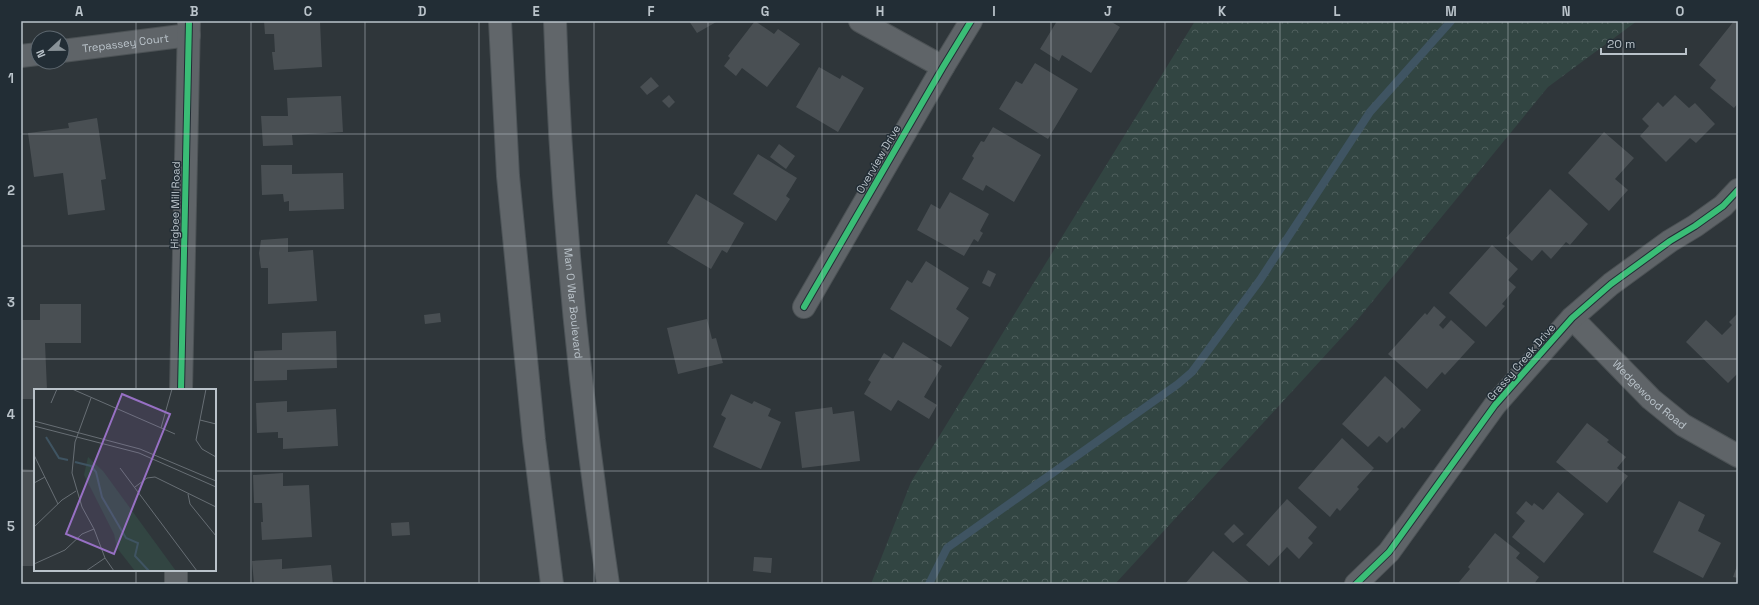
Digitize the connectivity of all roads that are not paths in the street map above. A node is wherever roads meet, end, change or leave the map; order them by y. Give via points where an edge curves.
1 (500, 21) edge
2 (555, 21) edge
3 (860, 21) edge
4 (971, 21) edge
5 (189, 28) edge
6 (70, 50) edge
7 (943, 67) junction
8 (1738, 190) edge
9 (804, 307) dead end
10 (1572, 318) junction
11 (181, 389) edge
12 (1738, 456) edge
13 (176, 571) edge
14 (176, 584) edge
15 (552, 584) edge
16 (608, 584) edge
17 (1356, 584) edge

1 - 15 main road via 508,176 534,440
2 - 16 main road, Man O War Boulevard via 562,165 577,342 594,491
3 - 7 street
4 - 7 street, Overview Drive
5 - 6 street, Trepassey Court
5 - 11 street, Higbee Mill Road
7 - 9 street, Overview Drive
8 - 10 street, Grassy Creek Drive via 1723,206 1612,284
10 - 12 street, Wedgewood Road via 1651,399 1683,426
10 - 17 street, Grassy Creek Drive via 1495,405 1389,552
13 - 14 street

